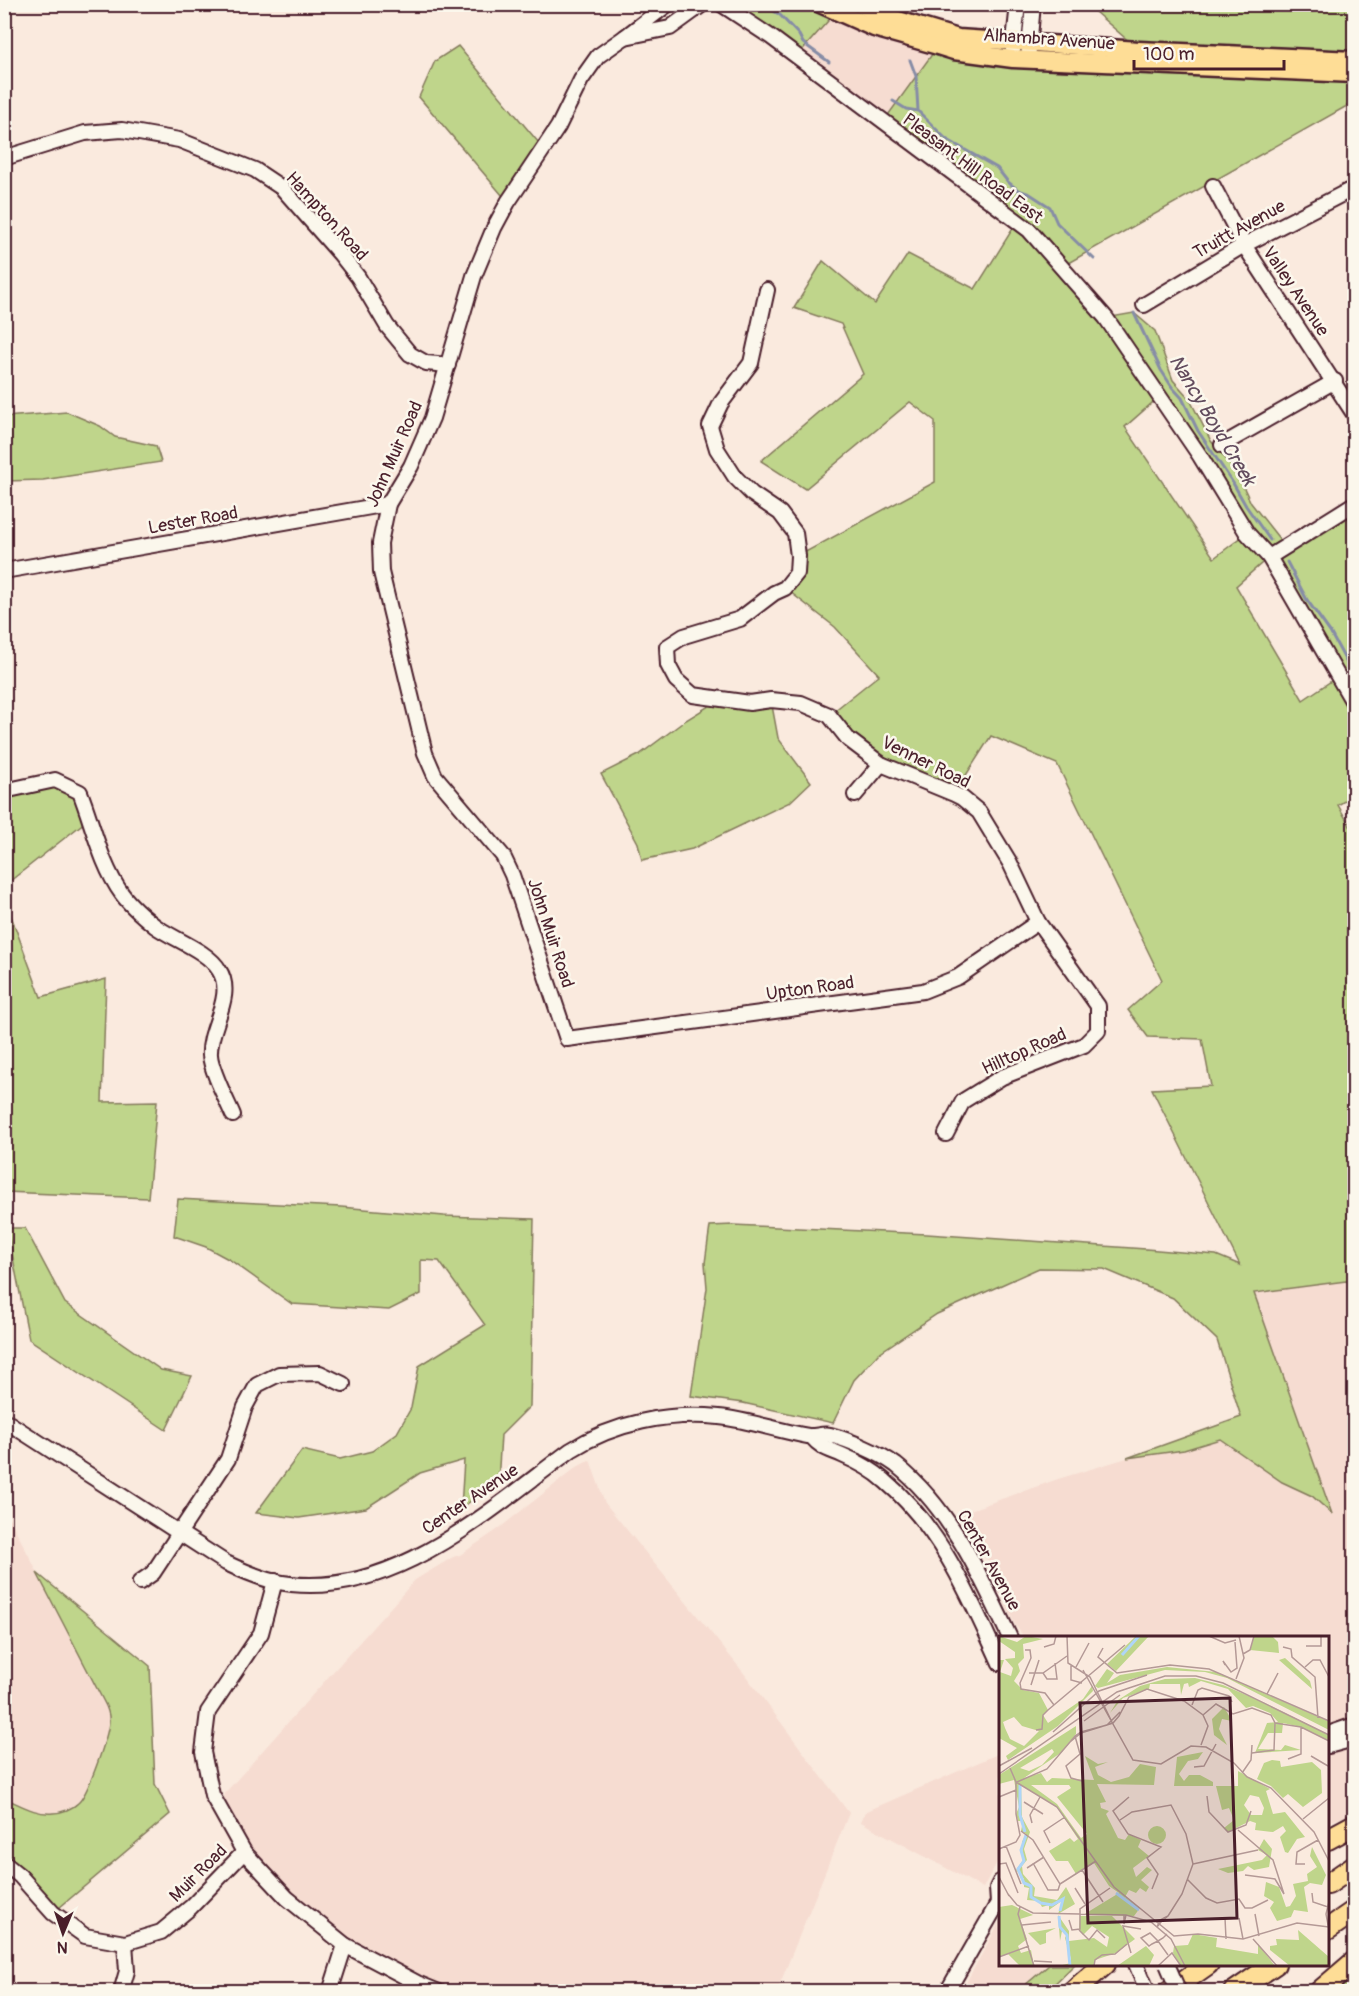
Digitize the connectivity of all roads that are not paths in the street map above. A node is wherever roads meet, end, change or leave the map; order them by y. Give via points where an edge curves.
1 (668, 4) edge
2 (703, 4) edge
3 (721, 4) edge
4 (820, 4) edge
5 (859, 4) edge
6 (1018, 4) edge
7 (1033, 4) edge
8 (626, 37) junction
9 (1021, 51) junction
10 (1354, 60) edge
11 (1354, 74) edge
12 (4, 158) edge
13 (1213, 186) dead end
14 (1354, 188) edge
15 (1244, 245) junction
16 (767, 290) dead end
17 (1144, 305) dead end
18 (448, 365) junction
19 (1335, 381) junction
20 (1354, 414) edge
21 (1222, 445) dead end
22 (388, 504) junction
23 (1354, 504) edge
24 (1269, 557) junction
25 (4, 571) edge
26 (1354, 704) edge
27 (881, 764) junction
28 (4, 791) edge
29 (855, 795) dead end
30 (1038, 922) junction
31 (1098, 1030) joint
32 (567, 1039) joint
33 (233, 1115) dead end
34 (946, 1134) dead end
35 (343, 1384) dead end
36 (4, 1420) edge
37 (811, 1436) junction
38 (180, 1534) junction
39 (275, 1581) junction
40 (140, 1582) dead end
41 (1009, 1636) edge
42 (999, 1661) edge
43 (1354, 1725) edge
44 (1329, 1734) edge
45 (1354, 1739) edge
46 (1329, 1746) edge
47 (1354, 1825) edge
48 (1329, 1838) edge
49 (244, 1852) junction
50 (4, 1863) edge
51 (1354, 1866) edge
52 (1329, 1883) edge
53 (999, 1884) edge
54 (999, 1902) edge
55 (1354, 1911) edge
56 (1329, 1928) edge
57 (124, 1943) junction
58 (345, 1945) junction
59 (1354, 1962) edge
60 (1087, 1966) edge
61 (1104, 1966) edge
62 (1136, 1966) edge
63 (1167, 1966) edge
64 (1207, 1966) edge
65 (1273, 1966) edge
66 (1073, 1990) edge
67 (122, 1992) edge
68 (330, 1992) edge
69 (440, 1992) edge
70 (947, 1992) edge
71 (1148, 1992) edge
72 (1168, 1992) edge
73 (1179, 1992) edge
74 (1234, 1992) edge
75 (1319, 1992) edge

1 - 8 street, John Muir Road
2 - 8 street, John Muir Road via 670,28
3 - 24 street, Pleasant Hill Road East via 1029,230 1106,318 1247,533
4 - 9 main road, Alhambra Avenue via 874,28 954,51
5 - 9 main road, Alhambra Avenue via 878,14 958,38
6 - 9 street
7 - 9 street
8 - 18 street, John Muir Road via 598,56 586,72 558,127 508,202 474,276
9 - 10 main road, Alhambra Avenue
9 - 11 main road, Alhambra Avenue
12 - 18 street, Hampton Road via 85,133 122,130 179,140 255,170 282,188 340,254 410,354 426,363
13 - 15 street, Valley Avenue
14 - 15 street, Truitt Avenue
15 - 17 street, Truitt Avenue
15 - 19 street, Valley Avenue
16 - 27 street, Venner Road via 751,363 721,403 710,426 717,449 735,477 780,513 795,533 796,573 785,588 740,619 684,636 667,648 668,665 676,680 693,695 801,703 829,715 848,739
18 - 22 street, John Muir Road via 432,418 411,466
19 - 20 street, Valley Avenue
19 - 21 street
22 - 25 street, Lester Road
22 - 32 street, John Muir Road via 380,543 381,572 425,753 435,776 503,856
23 - 24 street
24 - 26 street, Pleasant Hill Road East
27 - 29 street
27 - 30 street, Venner Road via 954,794 979,812 1010,863
28 - 33 street via 55,780 80,792 103,857 122,894 155,926 208,958 219,970 223,1006 210,1038 210,1056
30 - 31 street, Venner Road via 1098,1006
30 - 32 street, Upton Road via 958,977 922,991
31 - 34 street, Hilltop Road via 1084,1045 1002,1077 963,1101
35 - 38 street via 320,1373 279,1374 257,1385 245,1407 228,1459
36 - 38 street, Center Avenue
37 - 39 street, Center Avenue via 720,1417 647,1420 585,1441 464,1530 403,1563 345,1582 322,1585
37 - 41 street, Center Avenue via 828,1434 867,1449 895,1464 925,1493 947,1518
37 - 42 street, Center Avenue via 819,1446 883,1479 910,1504 938,1539
38 - 39 street, Center Avenue via 226,1563
38 - 40 street via 153,1573
39 - 49 street via 261,1633 208,1713 203,1752 212,1795
43 - 44 street
45 - 46 street
47 - 48 highway
49 - 57 street, Muir Road via 161,1932
49 - 58 street, Muir Road via 287,1898
50 - 57 street, Muir Road via 53,1913 85,1936
51 - 52 highway
53 - 54 street
54 - 70 street
55 - 56 highway
57 - 67 street via 127,1971
58 - 68 street
58 - 69 street, Muir Road
59 - 75 highway
60 - 66 highway
61 - 66 highway
62 - 71 street
63 - 73 street, bridge
64 - 72 highway
65 - 74 highway

